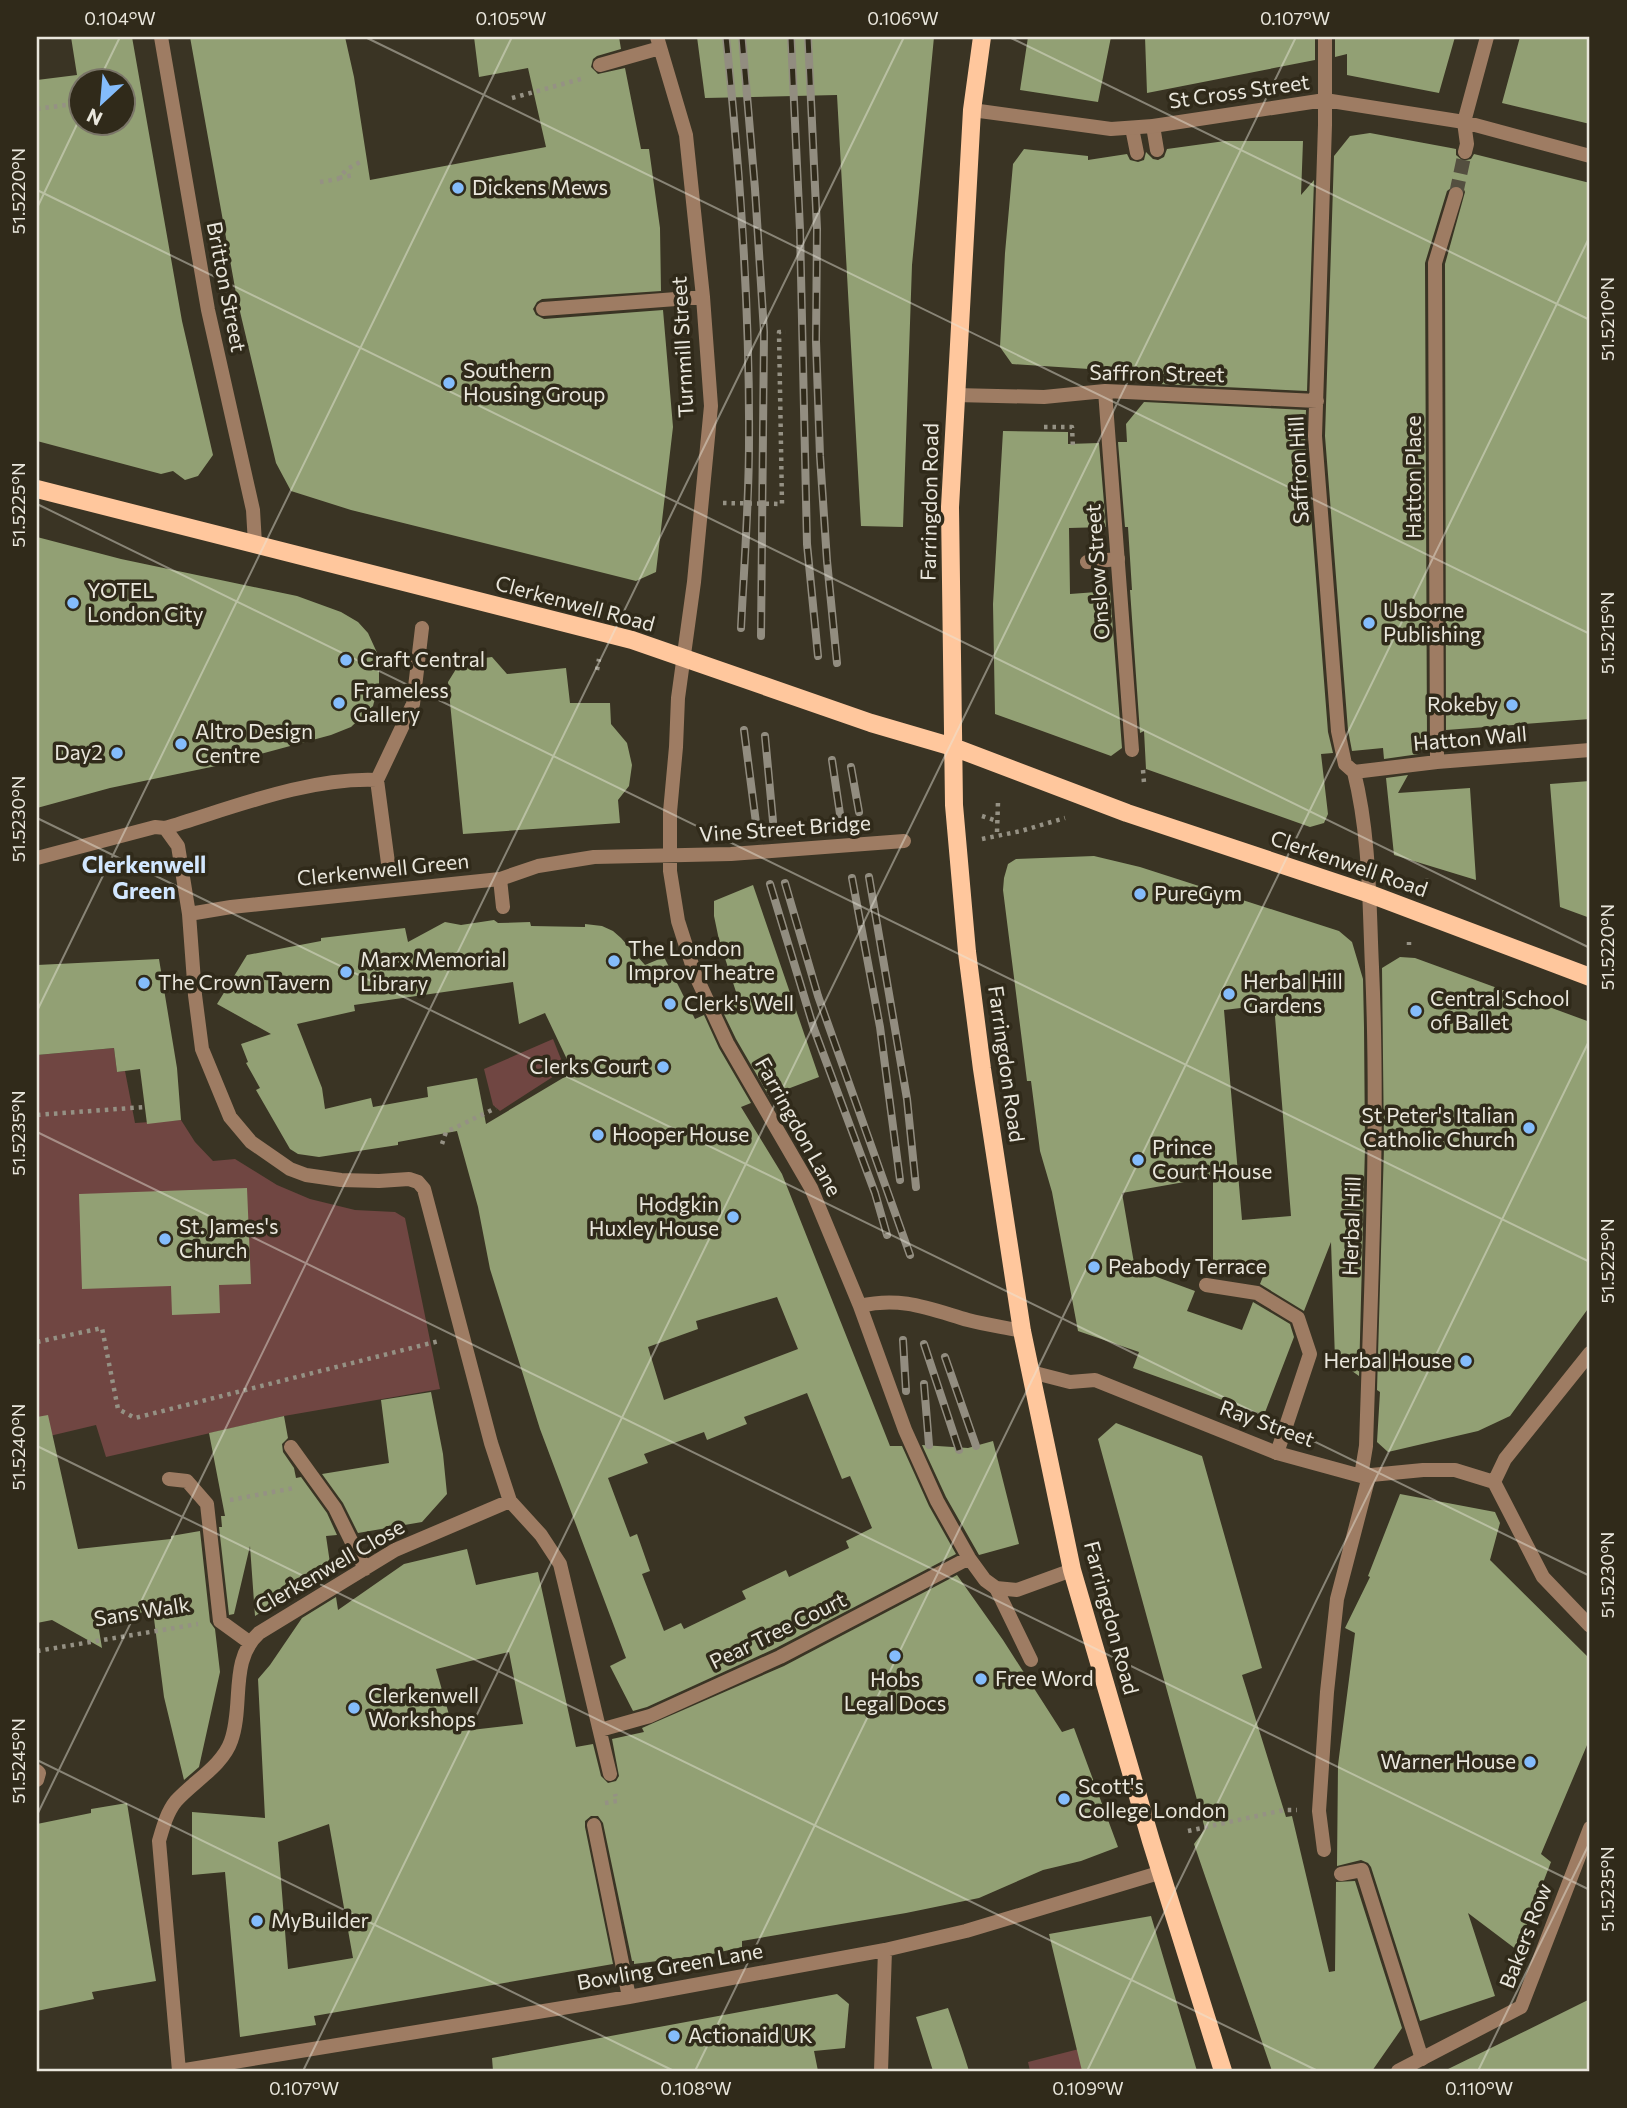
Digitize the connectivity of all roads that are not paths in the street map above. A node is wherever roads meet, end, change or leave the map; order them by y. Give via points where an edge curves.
1 (161, 37) edge
2 (982, 37) edge
3 (1325, 37) edge
4 (1487, 37) edge
5 (659, 42) edge
6 (600, 65) dead end
7 (1325, 100) junction
8 (972, 110) junction
9 (1464, 122) junction
10 (1153, 126) junction
11 (1132, 128) junction
12 (1157, 150) dead end
13 (1465, 152) tunnel mouth
14 (1137, 153) dead end
15 (1590, 156) edge
16 (1456, 194) tunnel mouth
17 (703, 297) junction
18 (543, 309) dead end
19 (1105, 391) junction
20 (955, 395) junction
21 (1317, 401) junction
22 (37, 489) edge
23 (255, 544) junction
24 (1118, 559) junction
25 (1087, 562) dead end
26 (422, 628) dead end
27 (684, 659) junction
28 (953, 747) junction
29 (1132, 750) dead end
30 (1590, 750) edge
31 (1437, 762) junction
32 (1354, 772) junction
33 (377, 780) junction
34 (165, 828) junction
35 (904, 841) dead end
36 (670, 857) junction
37 (37, 858) edge
38 (388, 863) dead end
39 (500, 879) junction
40 (1370, 894) junction
41 (503, 907) dead end
42 (190, 914) junction
43 (1590, 977) edge
44 (1206, 1285) dead end
45 (860, 1306) junction
46 (1022, 1331) junction
47 (1590, 1353) edge
48 (1031, 1372) junction
49 (291, 1447) dead end
50 (1277, 1453) junction
51 (1365, 1476) junction
52 (169, 1479) dead end
53 (1494, 1482) junction
54 (510, 1501) junction
55 (969, 1558) junction
56 (365, 1569) junction
57 (1073, 1570) junction
58 (996, 1588) junction
59 (1590, 1626) edge
60 (249, 1642) junction
61 (1031, 1660) dead end
62 (600, 1730) junction
63 (37, 1771) edge
64 (610, 1774) road end
65 (37, 1780) edge
66 (594, 1825) road end
67 (1590, 1828) edge
68 (1587, 1846) edge
69 (1324, 1850) dead end
70 (1162, 1872) junction
71 (1342, 1874) dead end
72 (885, 1950) junction
73 (629, 1997) junction
74 (1422, 2059) junction
75 (179, 2071) edge
76 (881, 2071) edge
77 (1223, 2071) edge
78 (1398, 2071) edge

1 - 23 street, Britton Street via 208,310 253,510
2 - 8 main road, Farringdon Road
3 - 7 street, Saffron Hill
4 - 9 street
5 - 6 street
5 - 17 street, Turnmill Street via 686,135
7 - 9 street, St Cross Street
7 - 10 street, St Cross Street
7 - 21 street, Saffron Hill
8 - 11 street, St Cross Street via 1100,128
8 - 20 main road, Farringdon Road
9 - 13 street
9 - 15 street, St Cross Street
10 - 11 street, St Cross Street
10 - 12 street
11 - 14 street
16 - 31 street, Hatton Place via 1435,263
17 - 18 street
17 - 27 street, Turnmill Street via 711,407
19 - 20 street, Saffron Street via 1044,397
19 - 21 street, Saffron Street
19 - 24 street, Onslow Street
20 - 28 main road, Farringdon Road via 950,507
21 - 32 street, Saffron Hill via 1315,436 1338,731 1345,764
22 - 23 main road, Clerkenwell Road
23 - 27 main road, Clerkenwell Road via 606,633
24 - 25 street
24 - 29 street, Onslow Street
26 - 33 street via 413,704
27 - 28 main road, Clerkenwell Road
27 - 36 street, Farringdon Lane
28 - 40 main road, Clerkenwell Road via 1127,813
28 - 46 main road, Farringdon Road via 967,952
30 - 31 street, Hatton Wall
31 - 32 street, Hatton Wall
32 - 40 street, Saffron Hill via 1368,849
33 - 34 street via 313,785
33 - 38 street, Clerkenwell Green
34 - 37 street
34 - 42 street via 178,846
35 - 36 street, Vine Street Bridge
36 - 39 street, Clerkenwell Green via 594,858 538,866
36 - 45 street, Farringdon Lane via 678,921 695,974 727,1042 811,1188
39 - 41 street
39 - 42 street, Clerkenwell Green
40 - 43 main road, Clerkenwell Road
40 - 51 street, Herbal Hill via 1376,1141
42 - 54 street via 202,1049 230,1117 251,1142 282,1165 306,1175 341,1180 409,1179 424,1189
44 - 50 street via 1257,1293 1298,1318 1310,1353
45 - 46 street via 919,1304 966,1320
45 - 55 street, Farringdon Lane via 905,1430
46 - 48 main road, Farringdon Road
47 - 53 street via 1505,1459
48 - 50 street, Ray Street via 1070,1382 1095,1380
48 - 57 main road, Farringdon Road
49 - 56 street via 335,1508
50 - 51 street, Ray Street
51 - 53 street, Ray Street via 1455,1469
51 - 69 street, Herbal Hill via 1337,1599 1319,1811
52 - 60 street, Sans Walk via 187,1481 207,1504 220,1621
53 - 59 street via 1544,1577
54 - 56 street, Clerkenwell Close via 395,1550
54 - 62 street via 560,1564
55 - 58 street, Farringdon Lane
55 - 62 street, Pear Tree Court via 780,1657 650,1716
56 - 60 street, Clerkenwell Close
57 - 58 street via 1017,1590
57 - 70 main road, Farringdon Road
58 - 61 street, Farringdon Lane
60 - 75 street, Clerkenwell Close via 242,1656 231,1741 222,1756 175,1802 159,1841
62 - 64 street
63 - 65 street
66 - 73 street
67 - 68 street, Bakers Row
68 - 74 street, Bakers Row via 1521,2007
70 - 72 street, Bowling Green Lane via 966,1931
70 - 77 main road, Farringdon Road
71 - 74 street via 1362,1870
72 - 73 street, Bowling Green Lane
72 - 76 street
73 - 75 street, Bowling Green Lane
74 - 78 street, Bakers Row

